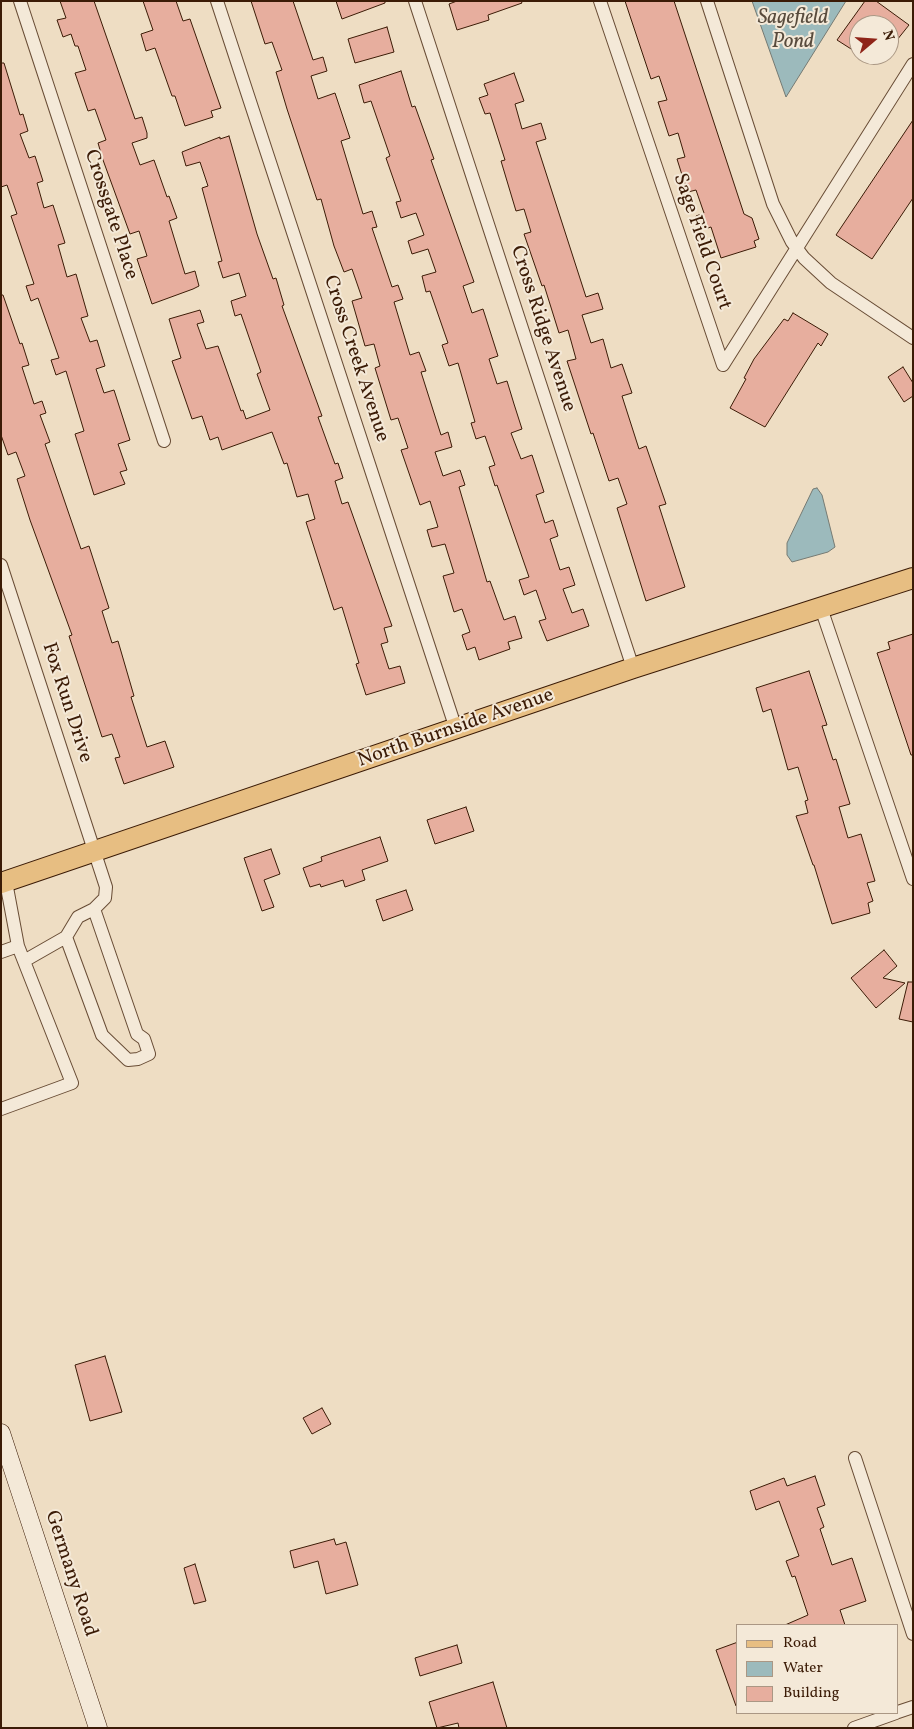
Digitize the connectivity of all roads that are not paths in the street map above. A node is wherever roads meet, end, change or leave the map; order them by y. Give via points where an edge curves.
1 (20, 1) edge
2 (218, 1) edge
3 (415, 1) edge
4 (600, 1) edge
5 (707, 1) edge
6 (913, 64) edge
7 (796, 248) junction
8 (913, 338) edge
9 (164, 440) dead end
10 (1, 565) edge
11 (913, 578) edge
12 (821, 608) junction
13 (633, 668) junction
14 (456, 729) junction
15 (95, 851) junction
16 (913, 879) edge
17 (3, 883) edge
18 (94, 909) junction
19 (66, 937) junction
20 (18, 946) junction
21 (1, 952) edge
22 (24, 961) junction
23 (1, 1108) edge
24 (1, 1433) edge
25 (855, 1458) dead end
26 (913, 1634) edge
27 (913, 1707) edge
28 (899, 1711) edge
29 (892, 1714) edge
30 (98, 1728) edge
31 (854, 1728) edge

1 - 9 street, Crossgate Place
2 - 14 street, Cross Creek Avenue
3 - 13 street, Cross Ridge Avenue
4 - 7 street, Sage Field Court via 723,364
5 - 7 street via 773,204
6 - 7 street, Sage Field Court
7 - 8 street via 831,283
10 - 15 street, Fox Run Drive
11 - 12 main road, North Burnside Avenue
12 - 13 main road, North Burnside Avenue
12 - 16 street
13 - 14 main road, North Burnside Avenue
14 - 15 main road, North Burnside Avenue
15 - 17 main road, North Burnside Avenue
15 - 18 street, Fox Run Drive via 107,893
17 - 20 street
18 - 19 street via 78,917
18 - 19 street via 137,1034 144,1039 149,1054 128,1060 102,1035
19 - 22 street
20 - 21 street
20 - 22 street
22 - 23 street via 72,1082
24 - 30 main road, Germany Road
25 - 26 street
27 - 28 street
29 - 31 street

